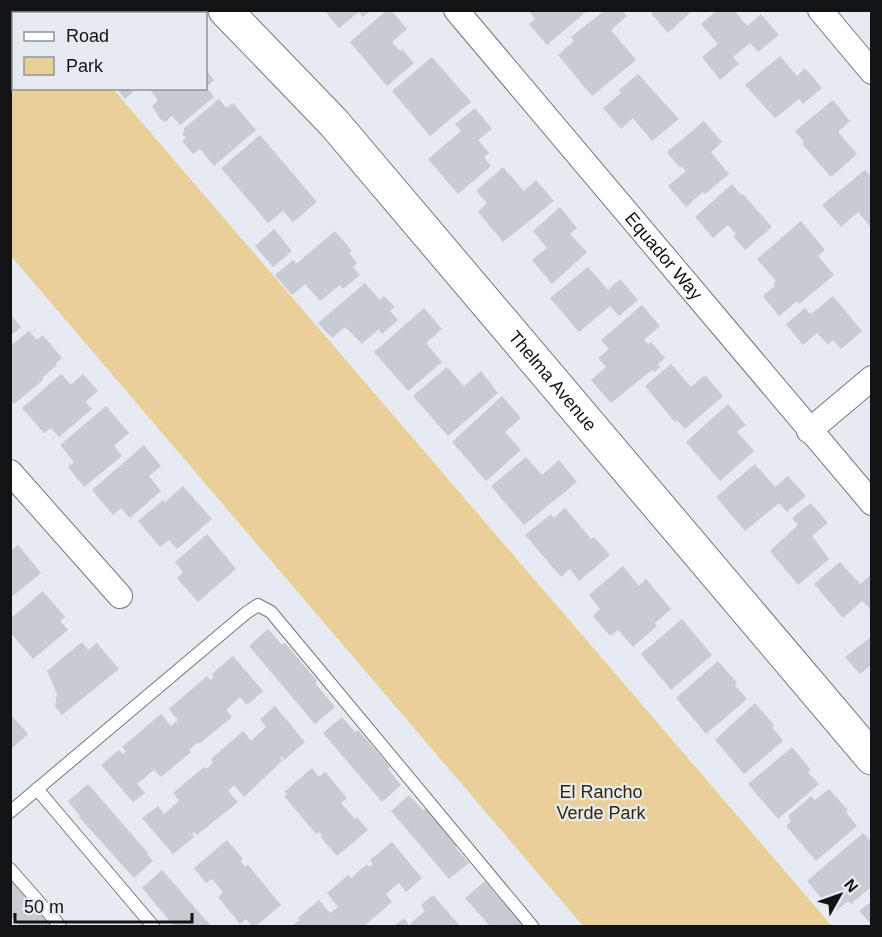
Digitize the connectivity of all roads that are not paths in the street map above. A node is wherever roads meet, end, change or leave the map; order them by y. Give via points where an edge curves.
1 (225, 10) edge
2 (456, 10) edge
3 (820, 10) edge
4 (872, 72) edge
5 (872, 378) edge
6 (809, 431) junction
7 (10, 472) edge
8 (872, 503) edge
9 (120, 596) dead end
10 (872, 758) edge
11 (37, 789) junction
12 (10, 812) edge
13 (10, 869) edge
14 (60, 927) edge
15 (153, 927) edge
16 (532, 927) edge

1 - 10 street, Thelma Avenue via 341,132
2 - 6 street, Equador Way
3 - 4 street
5 - 6 street
6 - 8 street, Equador Way
7 - 9 street
11 - 12 lane
11 - 15 lane
11 - 16 lane via 258,605 271,612
13 - 14 lane

